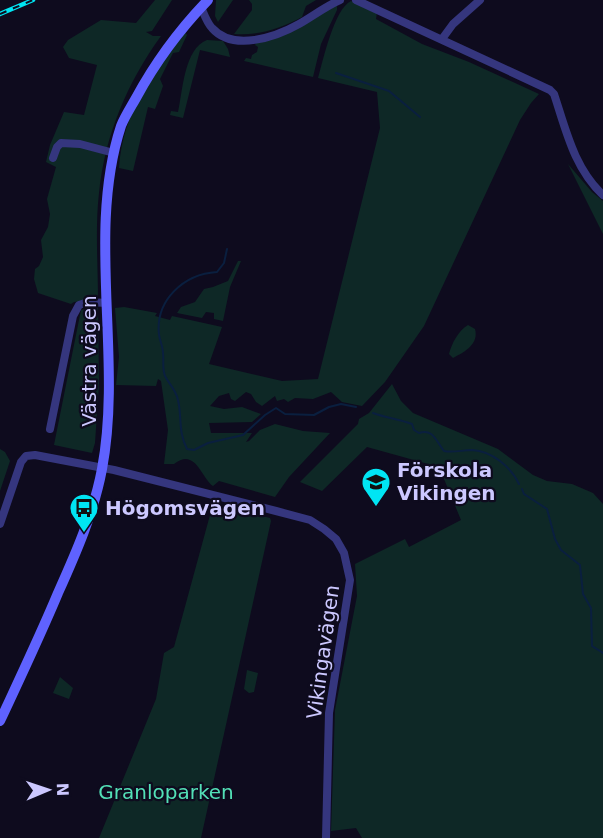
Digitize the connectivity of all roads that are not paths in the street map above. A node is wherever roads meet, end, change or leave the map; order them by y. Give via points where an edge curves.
1 (340, 0) edge
2 (356, 0) edge
3 (480, 0) edge
4 (205, 4) edge
5 (442, 39) junction
6 (114, 153) junction
7 (53, 158) dead end
8 (603, 195) edge
9 (107, 303) junction
10 (50, 429) dead end
11 (102, 467) junction
12 (0, 524) edge
13 (0, 721) edge
14 (326, 838) edge

1 - 4 street, Västra vägen via 274,35 243,42 221,38 210,27
2 - 5 street
3 - 5 street
4 - 6 street, Västra vägen via 154,64 122,124
5 - 8 street via 550,90 575,158
6 - 7 street via 61,143
6 - 9 street, Västra vägen via 107,207
9 - 10 street via 79,305 73,316
9 - 11 street, Västra vägen via 109,398
11 - 12 street via 26,456
11 - 13 street, Västra vägen via 84,534
11 - 14 street, Vikingavägen via 310,520 340,546 350,580 329,713

